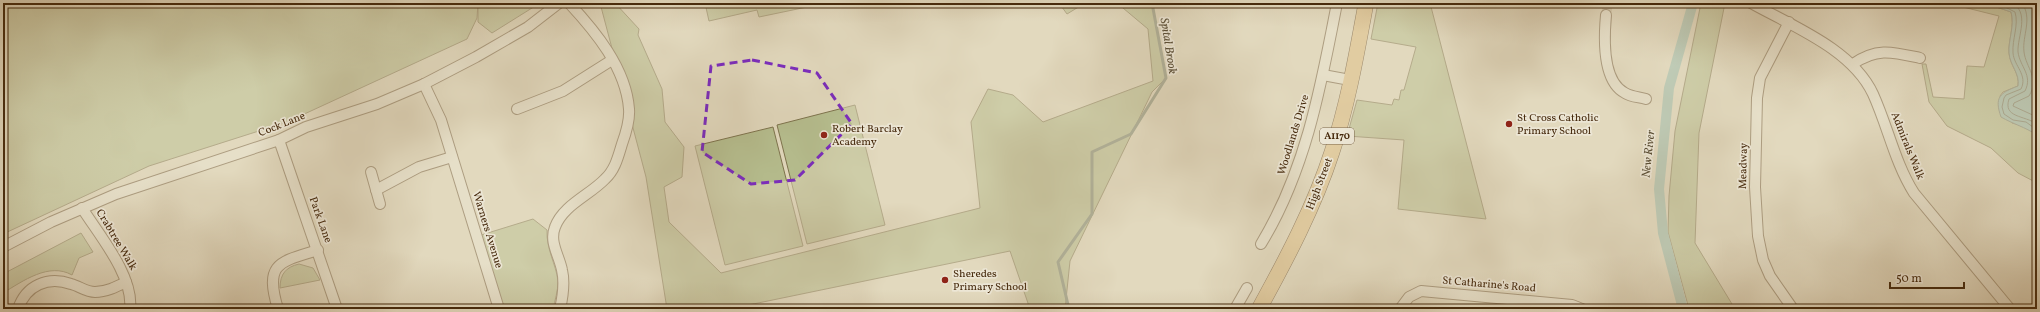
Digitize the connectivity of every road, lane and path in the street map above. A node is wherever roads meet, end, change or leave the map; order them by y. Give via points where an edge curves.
1 (559, 3) edge
2 (569, 3) edge
3 (1337, 3) edge
4 (1366, 3) edge
5 (1751, 3) edge
6 (1606, 15) tunnel mouth
7 (1789, 22) junction
8 (1920, 58) dead end
9 (612, 60) junction
10 (1853, 64) junction
11 (1324, 74) junction
12 (1350, 80) junction
13 (424, 84) junction
14 (1646, 99) dead end
15 (517, 108) dead end
16 (279, 140) junction
17 (452, 157) junction
18 (371, 172) dead end
19 (376, 190) junction
20 (380, 204) dead end
21 (82, 208) junction
22 (1262, 244) dead end
23 (3, 247) edge
24 (318, 250) junction
25 (126, 282) junction
26 (1247, 288) dead end
27 (18, 309) edge
28 (130, 309) edge
29 (278, 309) edge
30 (337, 309) edge
31 (498, 309) edge
32 (560, 309) edge
33 (1235, 309) edge
34 (1259, 309) edge
35 (1400, 309) edge
36 (1582, 309) edge
37 (1793, 309) edge
38 (2010, 309) edge

1 - 13 street, Cock Lane via 528,27
2 - 9 street via 593,30
3 - 11 street, Woodlands Drive
4 - 12 main road, High Street / A1170
5 - 7 street, Admirals Walk
6 - 14 street via 1607,64 1613,82 1624,93
7 - 10 street, Admirals Walk
7 - 37 street, Meadway via 1760,78 1757,98 1755,187 1758,236 1763,260 1770,276
8 - 10 street via 1881,52 1869,54
9 - 15 street via 563,91
9 - 32 street via 626,91 630,110 629,120 614,167 599,185 566,211 556,224 553,242 564,276
10 - 38 street, Admirals Walk via 1873,94 1903,172 1914,193
11 - 12 street
11 - 22 street, Woodlands Drive via 1300,163 1285,200
12 - 34 main road, High Street / A1170 via 1338,135 1310,209
13 - 16 street, Cock Lane via 377,104 306,127
13 - 17 street, Warners Avenue via 441,120
16 - 21 street, Cock Lane
16 - 24 street, Park Lane
17 - 19 street via 409,171
17 - 31 street, Warners Avenue
18 - 19 street
19 - 20 street
21 - 23 street, Cock Lane
21 - 25 street, Crabtree Walk
24 - 29 street via 284,261 275,270 272,285
24 - 30 street, Park Lane
25 - 27 street via 110,290 93,292 63,282 45,282 27,291
25 - 28 street, Crabtree Walk via 130,293
26 - 33 street
35 - 36 street, St Catharine's Road via 1409,297 1421,291 1572,305

